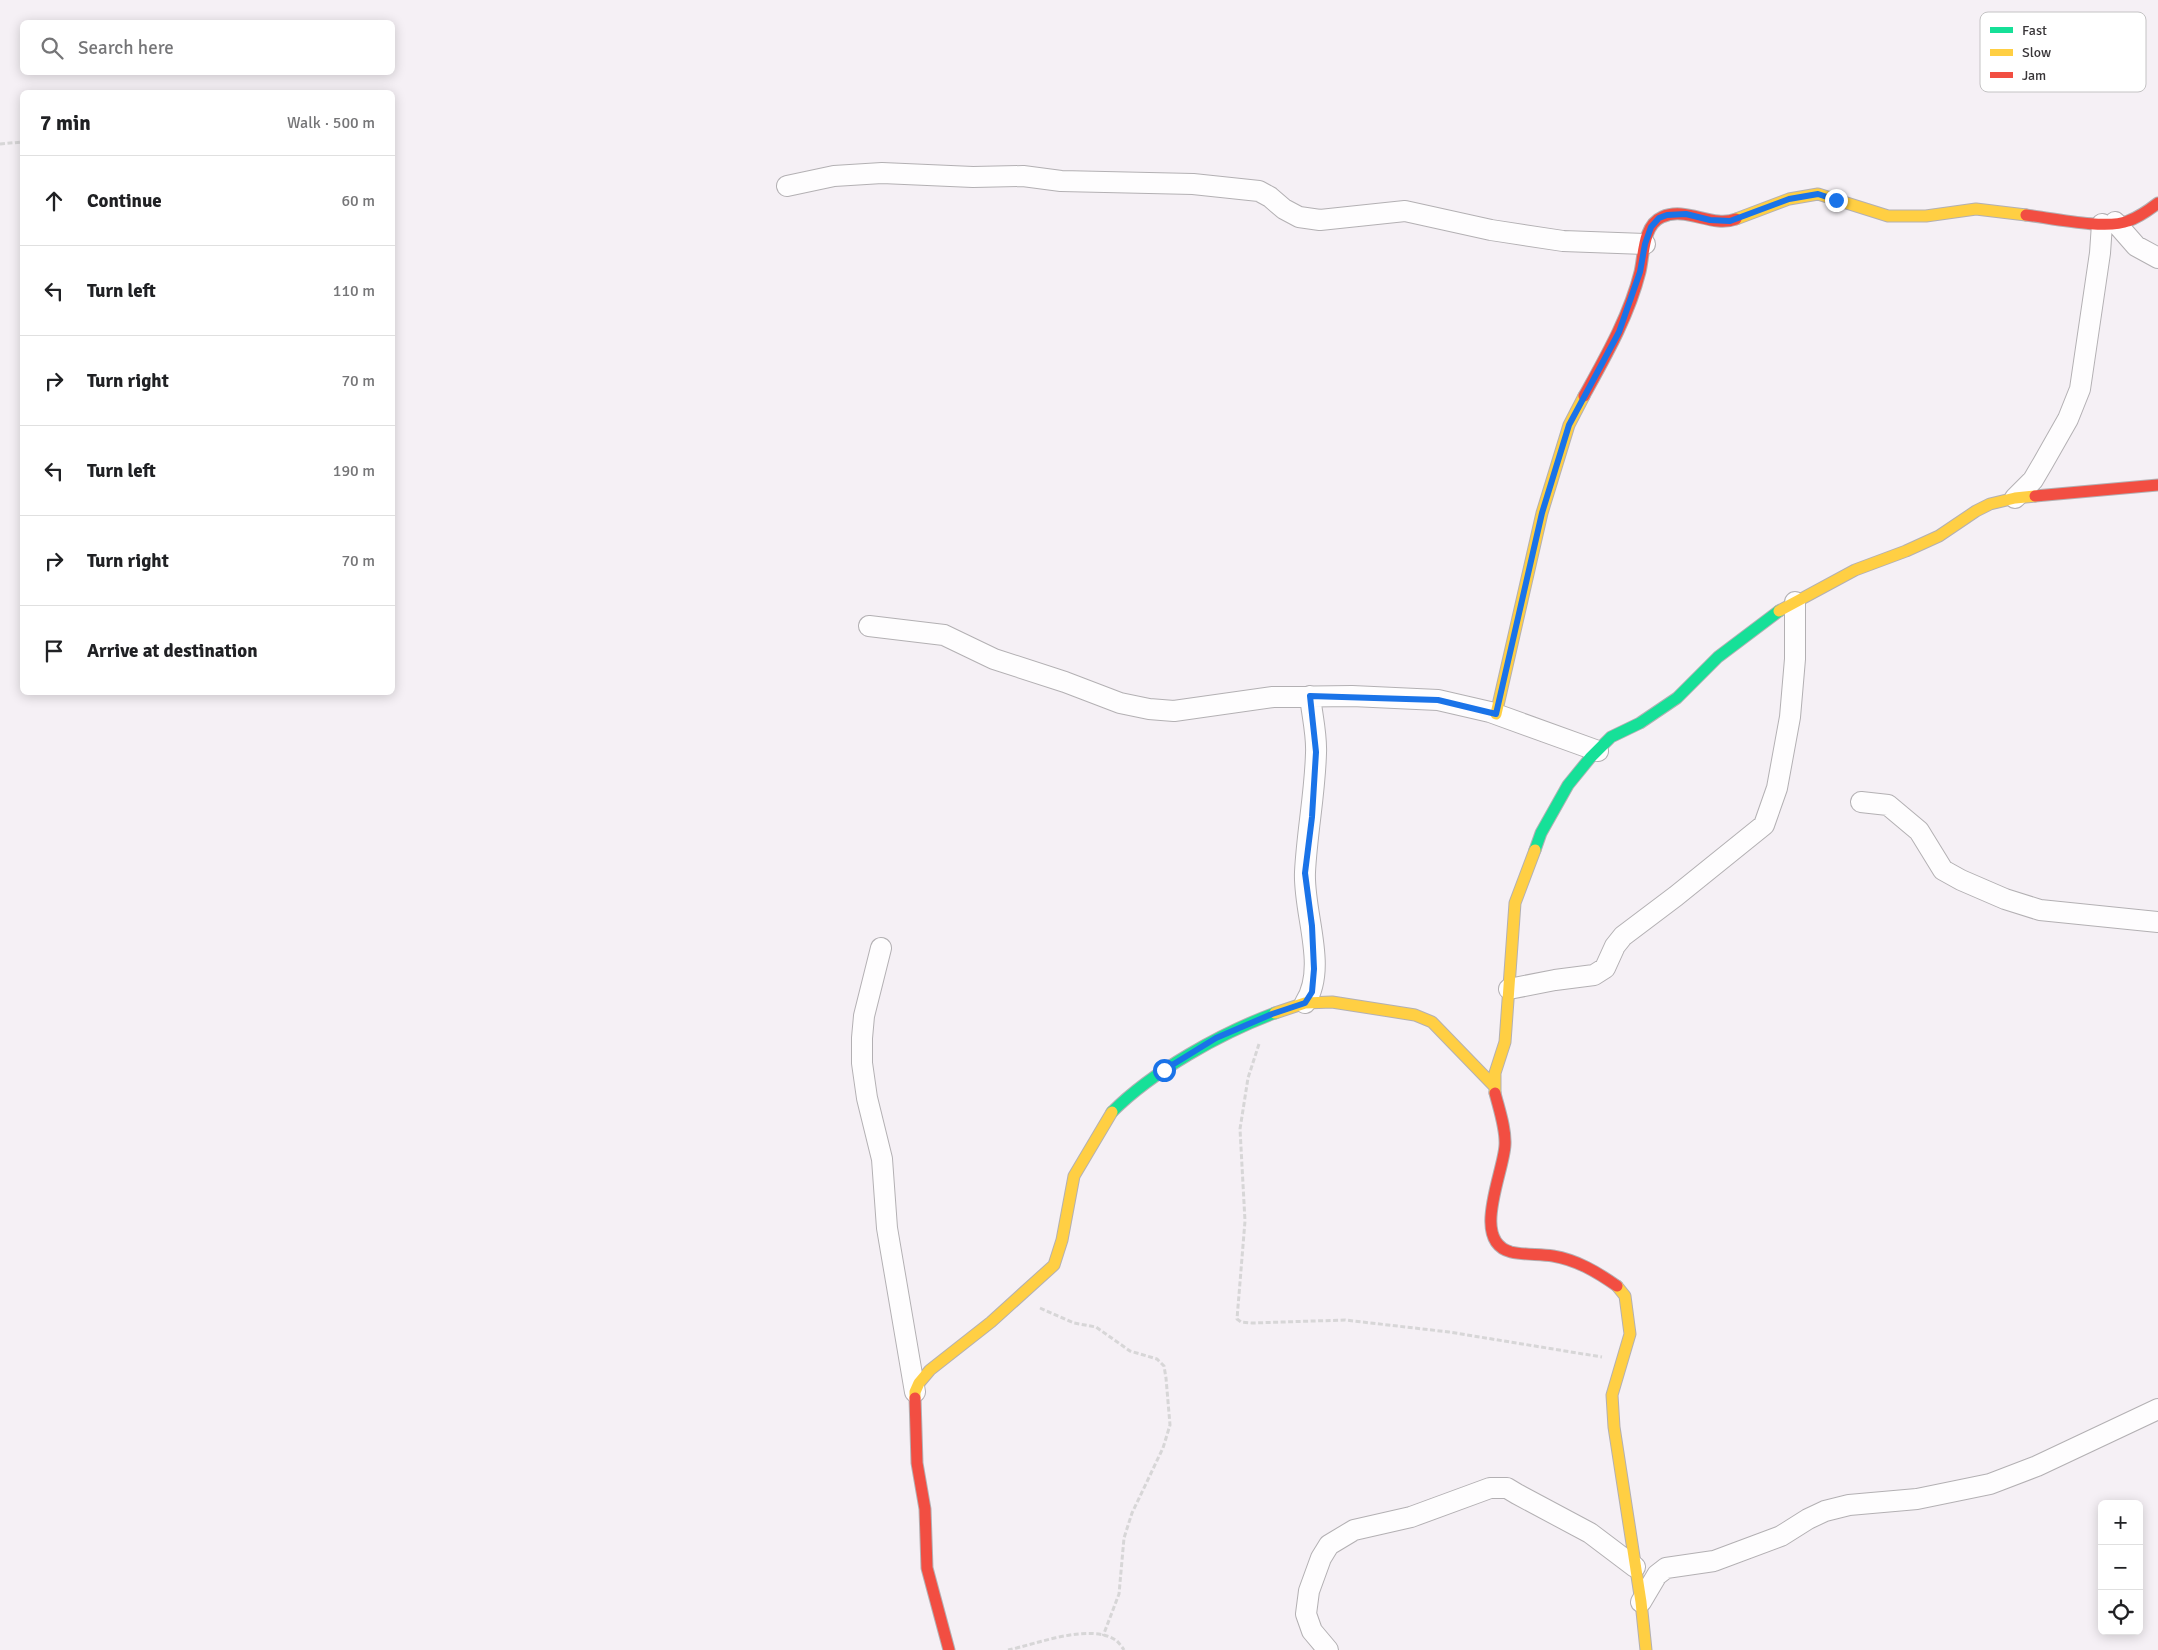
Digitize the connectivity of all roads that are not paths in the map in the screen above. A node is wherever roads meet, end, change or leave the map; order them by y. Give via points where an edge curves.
1 (787, 186) dead end
2 (2158, 203) edge
3 (2109, 223) junction
4 (1645, 244) junction
5 (2158, 258) edge
6 (2158, 485) edge
7 (2015, 498) junction
8 (1795, 602) junction
9 (869, 626) dead end
10 (1310, 696) junction
11 (1496, 714) junction
12 (1598, 751) junction
13 (1861, 802) dead end
14 (2158, 922) edge
15 (880, 948) dead end
16 (1509, 989) junction
17 (1305, 1003) junction
18 (1494, 1086) junction
19 (915, 1392) junction
20 (2158, 1409) edge
21 (1635, 1566) junction
22 (1642, 1602) junction
23 (949, 1650) edge
24 (1328, 1650) edge
25 (1646, 1650) edge

1 - 4 street via 834,176 882,173 1193,184 1259,191 1299,217 1320,220 1405,212 1563,241
2 - 3 street via 2126,222
3 - 4 street via 1976,209 1926,216 1888,216 1818,194 1789,199 1730,221 1686,214 1667,215 1651,227
3 - 5 street via 2136,246
3 - 7 street via 2100,253 2080,389 2068,419 2033,480
4 - 11 street via 1640,272 1619,332 1564,440 1542,513
6 - 7 street
7 - 8 street via 1990,504 1939,536 1854,570
8 - 12 street via 1775,613 1718,657 1677,698 1640,723 1611,737
8 - 16 street via 1790,717 1777,788 1764,825 1623,936 1599,973
9 - 10 street via 944,635 994,659 1120,704 1149,709 1174,711 1273,697
10 - 11 street via 1438,700
10 - 17 street via 1316,752 1305,873 1314,969 1312,992
11 - 12 street
12 - 16 street via 1568,785 1540,833 1515,903
13 - 14 street via 1888,805 1919,831 1943,870 2005,899 2040,910
15 - 19 street via 864,1016 862,1063 882,1159 887,1228
16 - 18 street via 1505,1042
17 - 18 street via 1332,1002 1415,1015 1432,1022
17 - 19 street via 1216,1038 1131,1093 1111,1114 1074,1176 1054,1265 967,1342 930,1370
18 - 21 street via 1505,1142 1491,1208 1490,1225 1495,1240 1510,1252 1554,1256 1591,1268 1625,1296 1630,1334 1612,1395
19 - 23 street via 917,1464 925,1509 927,1568
20 - 22 street via 2037,1466 1990,1484 1917,1499 1849,1505 1825,1511 1781,1536 1714,1562 1666,1568 1657,1575
21 - 22 street
21 - 24 street via 1590,1533 1507,1488 1490,1488 1411,1517 1354,1530 1328,1545 1309,1591 1306,1614 1312,1631
22 - 25 street

